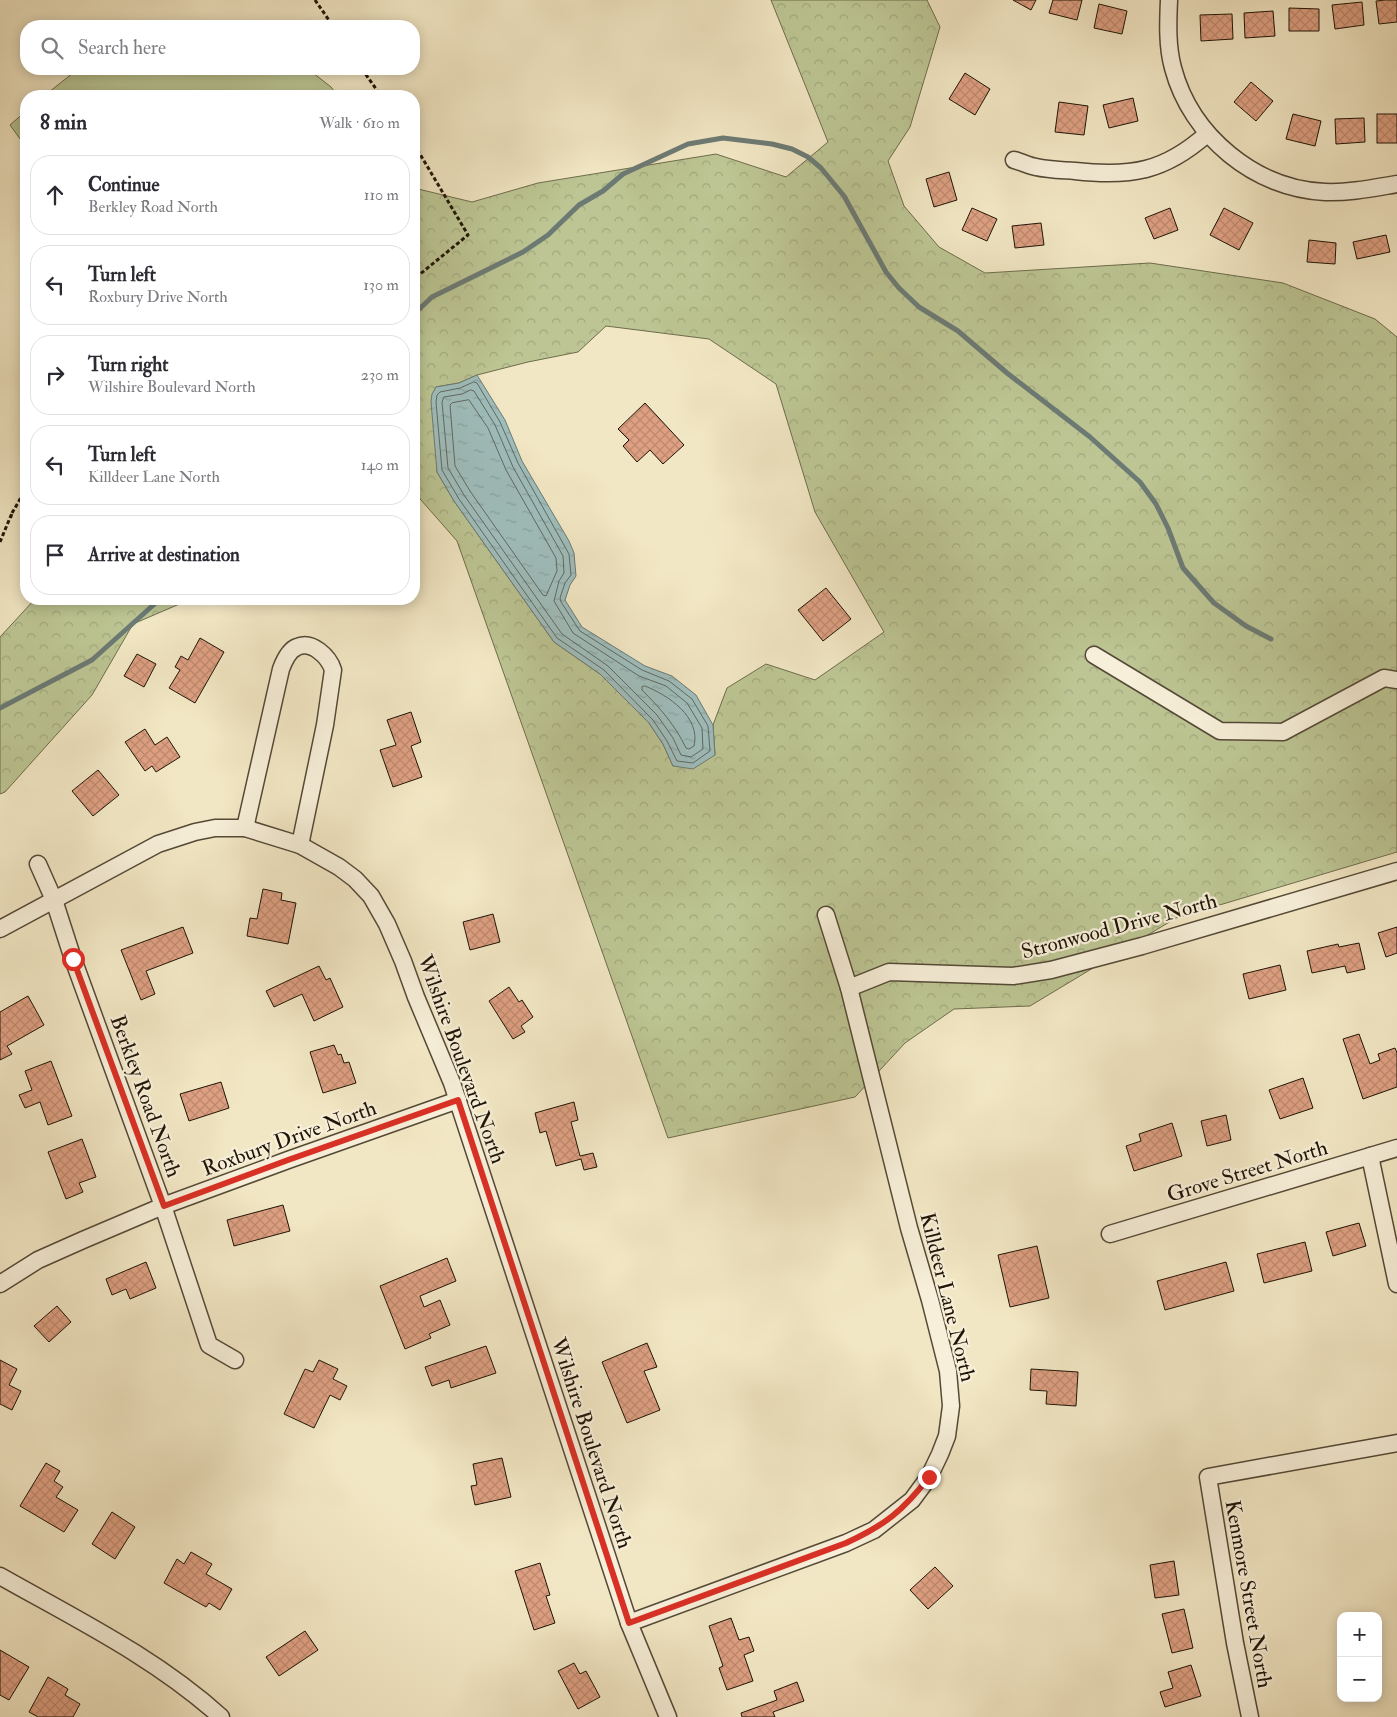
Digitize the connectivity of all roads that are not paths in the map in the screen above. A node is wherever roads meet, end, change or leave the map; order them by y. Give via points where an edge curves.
1 (1169, 0) edge
2 (1207, 134) junction
3 (1014, 160) dead end
4 (1397, 184) edge
5 (1094, 656) dead end
6 (1397, 680) edge
7 (245, 828) junction
8 (300, 845) junction
9 (38, 864) dead end
10 (1397, 871) edge
11 (54, 900) junction
12 (826, 915) dead end
13 (0, 929) edge
14 (849, 988) junction
15 (458, 1100) junction
16 (1397, 1148) edge
17 (1370, 1156) junction
18 (164, 1206) junction
19 (1110, 1234) dead end
20 (0, 1284) edge
21 (1397, 1284) edge
22 (235, 1360) dead end
23 (1397, 1443) edge
24 (0, 1576) edge
25 (629, 1623) junction
26 (221, 1717) edge
27 (668, 1717) edge
28 (1250, 1717) edge

1 - 2 street via 1169,46 1173,68 1181,91
2 - 3 street via 1168,162 1119,174 1037,168
2 - 4 street via 1248,168 1275,182 1301,189 1348,192
5 - 6 street via 1220,731 1283,732 1384,678
7 - 8 street, Wilshire Boulevard North
7 - 8 street via 281,668 285,658 296,647 306,645 326,656 333,670
7 - 11 street, Wilshire Boulevard North via 215,828 158,844
8 - 15 street, Wilshire Boulevard North via 339,867 371,896 403,961
9 - 11 street, Berkley Road North
10 - 14 street, Stronwood Drive North via 1051,970 1013,976 889,972
11 - 13 street, Wilshire Boulevard North
11 - 18 street, Berkley Road North
12 - 14 street, Killdeer Lane North
14 - 25 street, Killdeer Lane North via 948,1371 951,1406 947,1436 929,1477 912,1500 874,1530
15 - 18 street, Roxbury Drive North
15 - 25 street, Wilshire Boulevard North
16 - 17 street, Grove Street North
17 - 19 street, Grove Street North
17 - 21 street
18 - 20 street, Roxbury Drive North via 38,1260
18 - 22 street, Berkley Road North via 209,1345
23 - 28 street, Kenmore Street North via 1208,1477
24 - 26 street via 142,1656 196,1694
25 - 27 street, Wilshire Boulevard North

